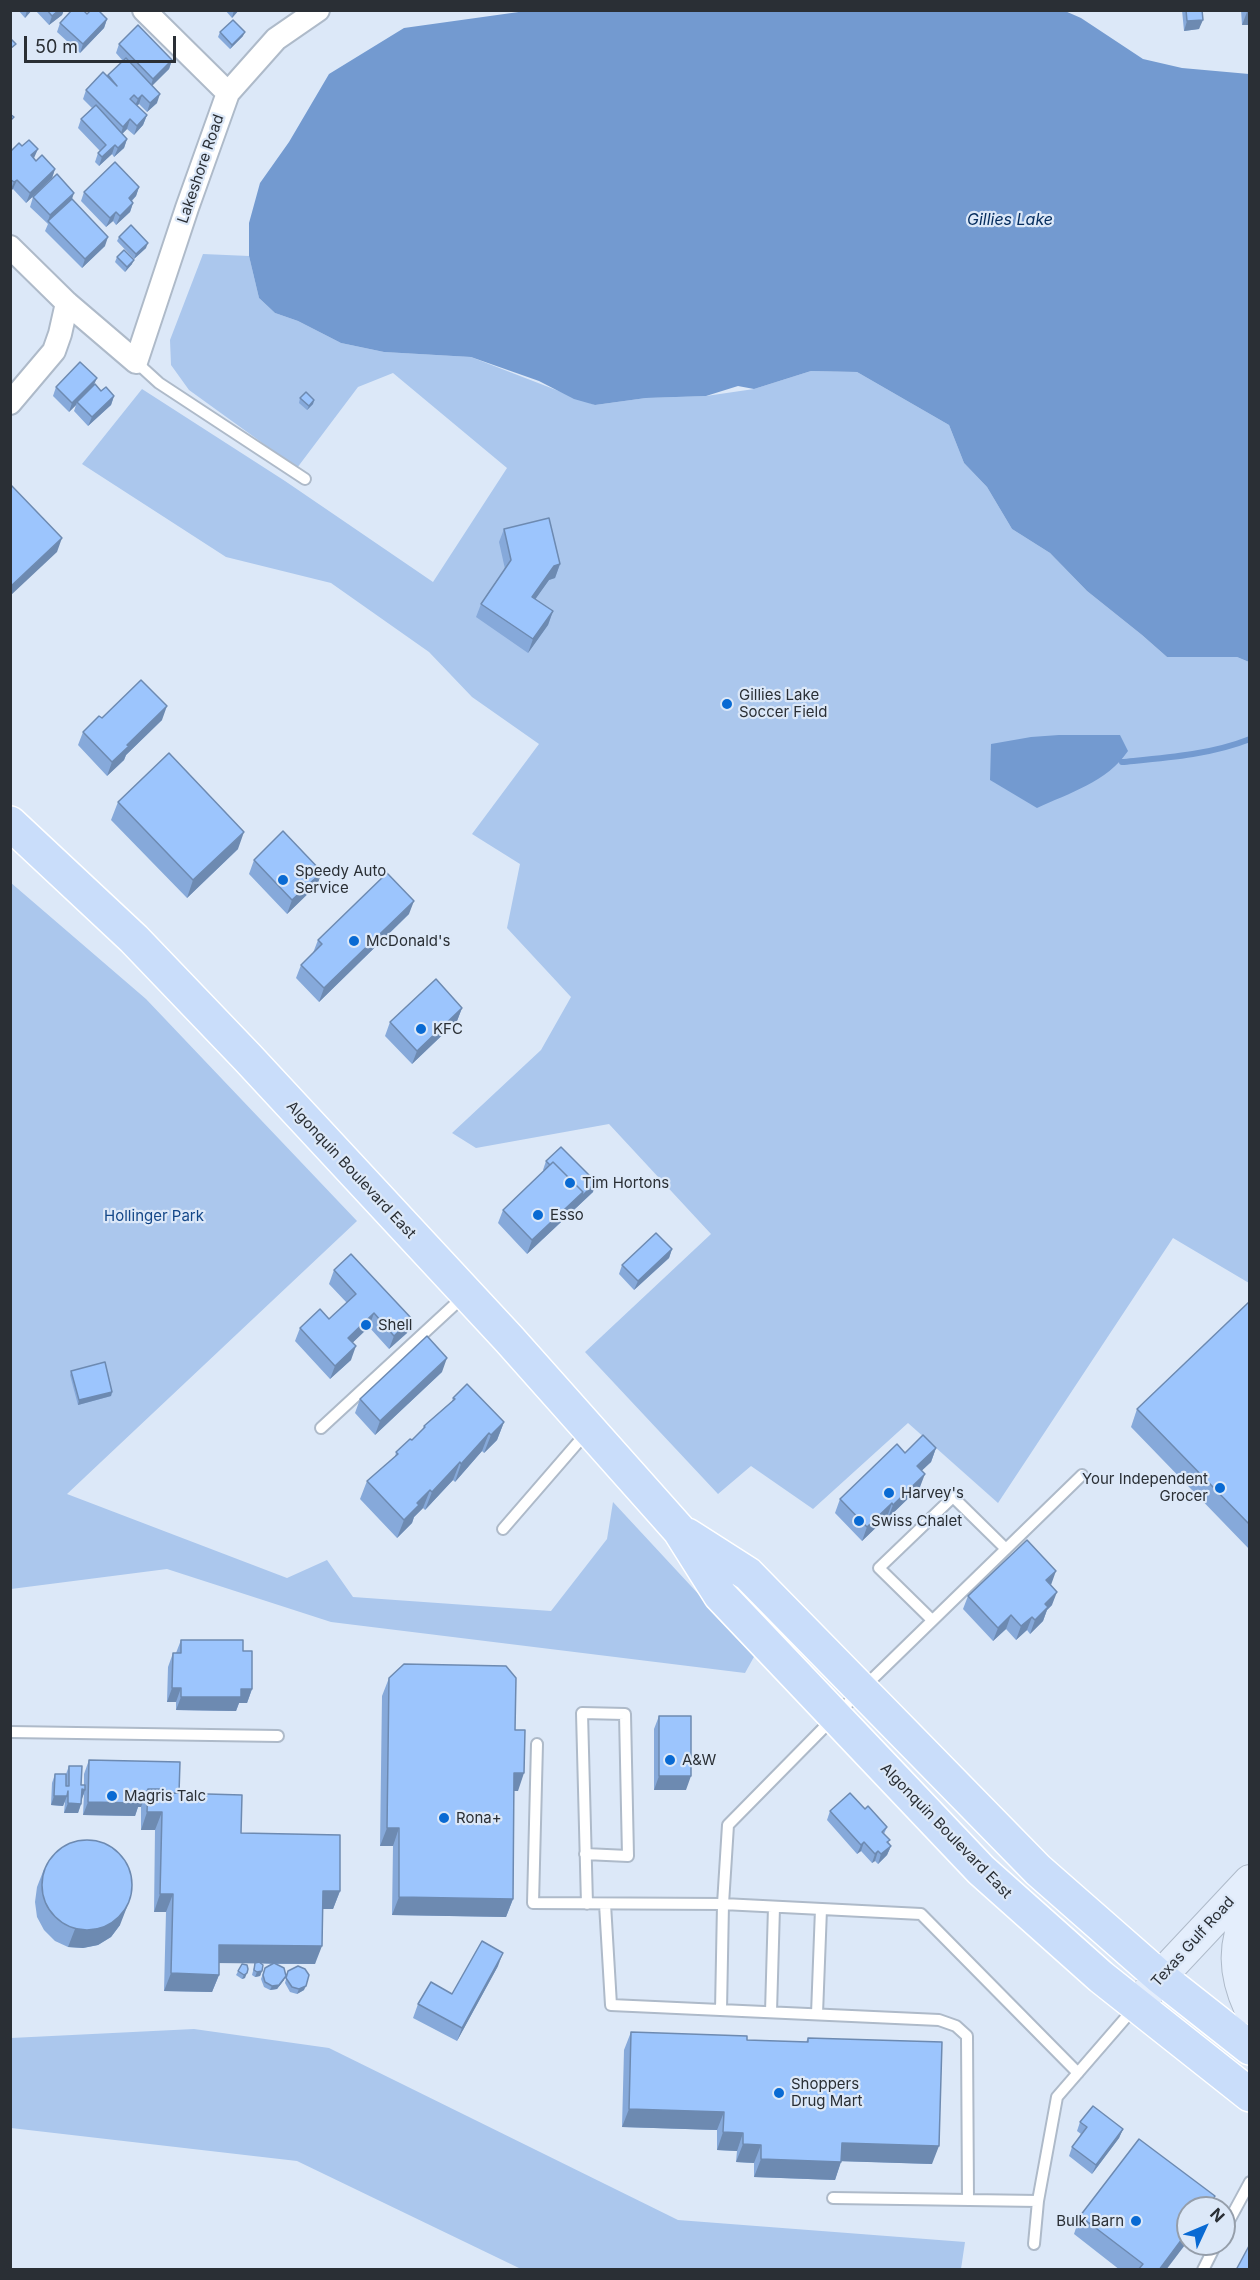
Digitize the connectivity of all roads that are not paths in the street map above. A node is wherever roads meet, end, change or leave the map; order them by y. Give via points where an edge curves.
1 (144, 10) edge
2 (318, 10) edge
3 (228, 93) junction
4 (10, 247) edge
5 (67, 303) junction
6 (136, 362) junction
7 (10, 403) edge
8 (305, 480) dead end
9 (10, 823) edge
10 (467, 1294) junction
11 (321, 1428) dead end
12 (589, 1430) junction
13 (1082, 1475) dead end
14 (503, 1529) dead end
15 (679, 1530) junction
16 (1006, 1549) junction
17 (932, 1620) junction
18 (861, 1690) junction
19 (835, 1717) junction
20 (10, 1732) edge
21 (278, 1736) dead end
22 (537, 1744) dead end
23 (585, 1854) junction
24 (1250, 1881) edge
25 (586, 1904) junction
26 (605, 1904) junction
27 (723, 1904) junction
28 (774, 1907) junction
29 (821, 1909) junction
30 (1250, 1909) edge
31 (1160, 1977) junction
32 (1138, 2005) junction
33 (1250, 2008) edge
34 (721, 2010) junction
35 (771, 2012) junction
36 (817, 2014) junction
37 (1250, 2048) edge
38 (1078, 2073) junction
39 (1250, 2095) edge
40 (1250, 2182) edge
41 (833, 2198) dead end
42 (968, 2200) junction
43 (1038, 2201) junction
44 (1236, 2208) edge
45 (1034, 2244) dead end
46 (1210, 2256) edge
47 (1203, 2270) edge

1 - 3 street
2 - 3 street, Lakeshore Road via 276,39
3 - 6 street, Lakeshore Road
4 - 5 street
5 - 6 street
5 - 7 street via 54,351
6 - 8 lane via 159,383
9 - 10 main road, Algonquin Boulevard East via 134,939
10 - 11 lane
10 - 12 main road, Algonquin Boulevard East
12 - 14 lane
12 - 15 main road, Algonquin Boulevard East
13 - 16 lane
15 - 18 main road, Algonquin Boulevard East via 748,1574
15 - 19 main road, Algonquin Boulevard East via 720,1595
16 - 17 lane
16 - 17 lane via 953,1497 879,1568
17 - 18 lane
18 - 19 lane
18 - 31 main road, Algonquin Boulevard East via 1038,1870
19 - 27 lane via 728,1825
19 - 32 main road, Algonquin Boulevard East via 981,1870
20 - 21 lane
22 - 25 lane via 533,1903
23 - 23 lane via 582,1713 625,1714 627,1856
23 - 25 lane
24 - 31 main road, Texas Gulf Road
25 - 26 lane
26 - 27 lane
26 - 34 lane via 611,2005
27 - 28 lane
27 - 34 lane
28 - 29 lane
28 - 35 lane
29 - 36 lane
29 - 38 lane via 921,1914
30 - 33 main road via 1238,1944 1237,1969
31 - 32 main road, Texas Gulf Road
31 - 37 main road, Algonquin Boulevard East
32 - 38 lane
32 - 39 main road, Algonquin Boulevard East
34 - 35 lane
35 - 36 lane
36 - 42 lane via 939,2020 956,2026 967,2036
38 - 43 lane via 1057,2097
40 - 44 lane
41 - 42 lane
42 - 43 lane
43 - 45 lane
46 - 47 lane

